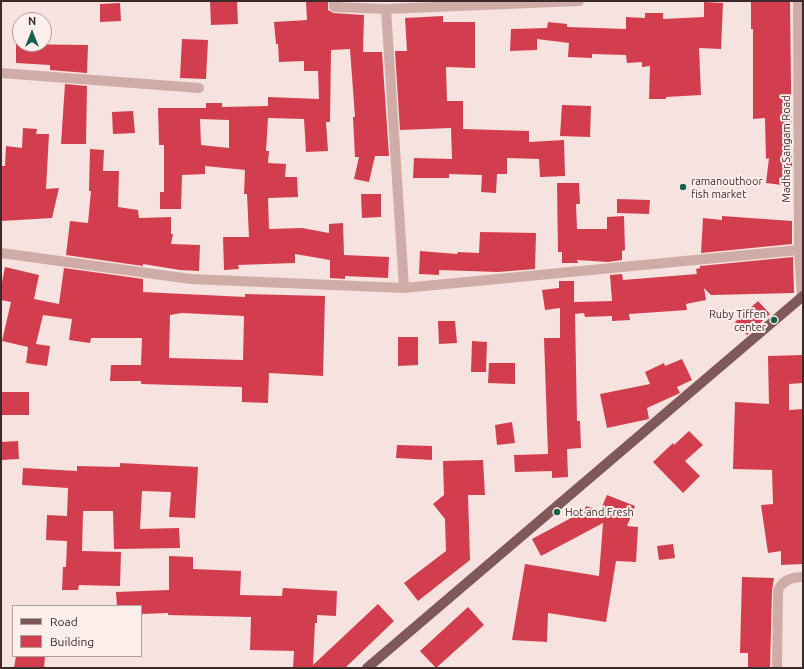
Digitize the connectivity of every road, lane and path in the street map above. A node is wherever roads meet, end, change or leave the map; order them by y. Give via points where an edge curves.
1 (334, 1) edge
2 (578, 1) edge
3 (798, 1) edge
4 (386, 9) junction
5 (800, 36) edge
6 (1, 74) edge
7 (199, 88) dead end
8 (799, 250) junction
9 (1, 253) edge
10 (404, 288) junction
11 (802, 296) edge
12 (803, 577) edge
13 (367, 668) edge
14 (777, 668) edge

1 - 4 street via 334,7
2 - 4 street
3 - 5 street, Madhar Sangam Road
4 - 10 street
5 - 8 street, Madhar Sangam Road
6 - 7 street
8 - 10 street
8 - 11 street, Madhar Sangam Road
9 - 10 street via 191,279
11 - 13 main road
12 - 14 street via 790,578 778,591

